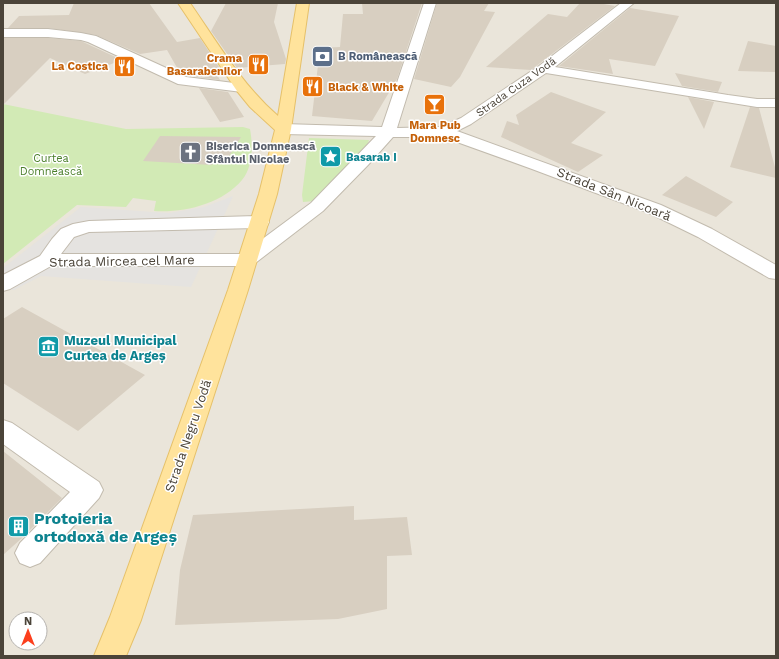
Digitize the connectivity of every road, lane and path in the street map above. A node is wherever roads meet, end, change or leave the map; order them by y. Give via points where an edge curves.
1 (184, 3) edge
2 (303, 3) edge
3 (430, 3) edge
4 (628, 3) edge
5 (3, 33) edge
6 (544, 69) junction
7 (242, 88) junction
8 (776, 103) edge
9 (283, 129) junction
10 (444, 132) junction
11 (388, 133) junction
12 (260, 222) junction
13 (47, 260) junction
14 (247, 260) junction
15 (776, 273) edge
16 (3, 284) edge
17 (3, 430) edge
18 (30, 553) dead end
19 (110, 656) edge

1 - 7 main road
2 - 9 main road, Strada Negru Vodă
3 - 11 street
4 - 6 street, Strada Cuza Vodă
5 - 7 street via 83,36 183,81
6 - 8 street via 728,99
6 - 10 street, Strada Cuza Vodă via 466,121
7 - 9 main road
9 - 11 street, Strada Cuza Vodă
9 - 12 main road, Strada Negru Vodă
10 - 11 street, Strada Cuza Vodă
10 - 15 street, Strada Sân Nicoară via 538,164 655,209 705,233
11 - 14 street via 317,207
12 - 13 street via 78,227 63,235
12 - 14 main road, Strada Negru Vodă
13 - 14 street, Strada Mircea cel Mare
13 - 16 street, Strada Mircea cel Mare
14 - 19 main road, Strada Negru Vodă via 125,620
17 - 18 street via 89,490

